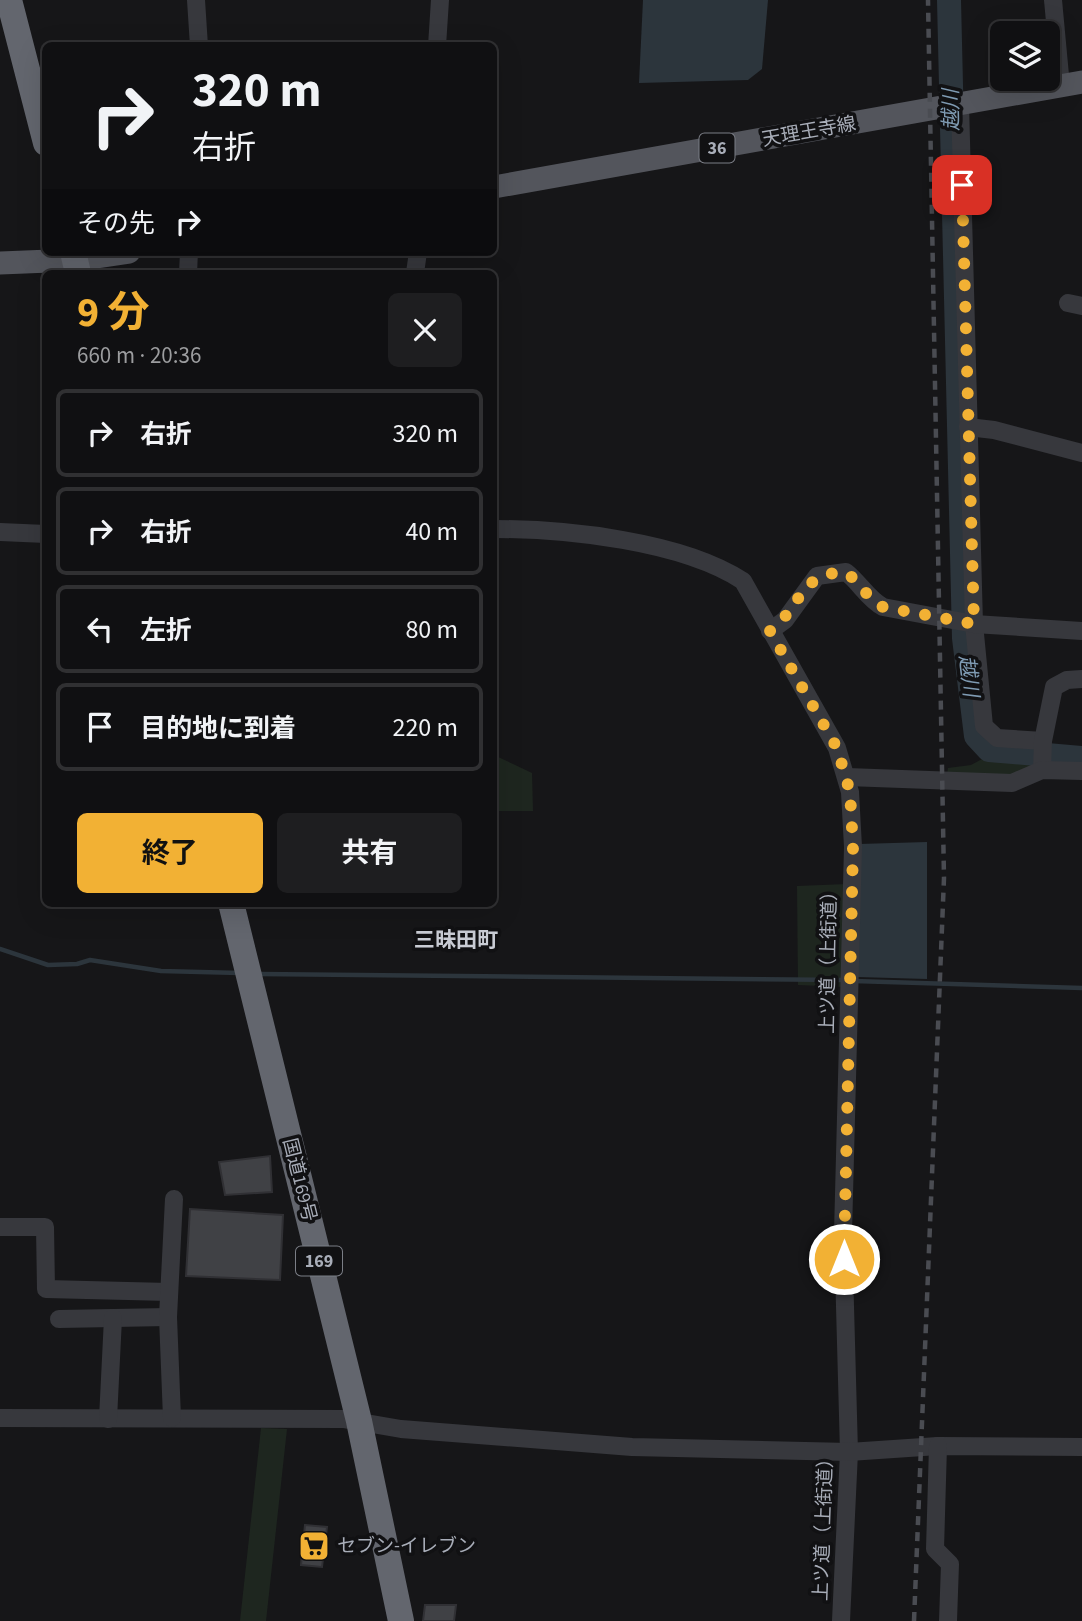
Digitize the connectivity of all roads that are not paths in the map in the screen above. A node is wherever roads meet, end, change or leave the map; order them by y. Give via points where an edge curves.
1 (9, 0) edge
2 (196, 0) edge
3 (440, 0) edge
4 (1053, 0) edge
5 (199, 42) edge
6 (437, 42) edge
7 (1072, 84) edge
8 (952, 106) junction
9 (42, 128) edge
10 (497, 186) edge
11 (108, 256) edge
12 (76, 262) edge
13 (0, 263) edge
14 (968, 427) junction
15 (1082, 453) edge
16 (497, 529) edge
17 (0, 532) edge
18 (42, 534) edge
19 (974, 624) junction
20 (770, 631) junction
21 (1082, 631) edge
22 (1082, 679) edge
23 (1043, 741) junction
24 (1042, 769) junction
25 (1082, 771) edge
26 (847, 777) junction
27 (232, 907) edge
28 (174, 1199) dead end
29 (0, 1227) edge
30 (169, 1292) junction
31 (168, 1317) junction
32 (113, 1318) junction
33 (59, 1319) dead end
34 (0, 1418) edge
35 (172, 1418) junction
36 (108, 1419) junction
37 (359, 1421) junction
38 (938, 1446) junction
39 (1082, 1447) edge
40 (849, 1452) junction
41 (401, 1621) edge
42 (841, 1621) edge
43 (948, 1621) edge

1 - 9 highway
2 - 5 street
3 - 6 street
4 - 7 street
7 - 8 main road, 天理王寺線 / 36
8 - 10 main road, 天理王寺線 / 36
8 - 14 street
11 - 12 main road
12 - 13 main road
14 - 15 street
14 - 19 street
16 - 20 street, 上ツ道（上街道） via 585,534 720,566 743,581
17 - 18 street
19 - 20 street via 883,607 846,572 829,572 808,584 785,620
19 - 21 street
19 - 23 street via 984,726 997,738
20 - 26 street, 上ツ道（上街道） via 837,748
22 - 23 street via 1054,687
23 - 24 street
24 - 25 street
24 - 26 street via 1012,783
26 - 40 street, 上ツ道（上街道） via 853,847 843,1233
27 - 37 highway, 国道169号 / 169
28 - 30 street
29 - 30 street via 45,1227 46,1289
30 - 31 street
31 - 32 street
31 - 35 street
32 - 33 street
32 - 36 street
34 - 36 street
35 - 36 street
35 - 37 street
37 - 40 street via 401,1429 632,1447
37 - 41 highway, 国道169号 / 169
38 - 39 street
38 - 40 street
38 - 43 street via 935,1549 950,1564
40 - 42 street, 上ツ道（上街道）

